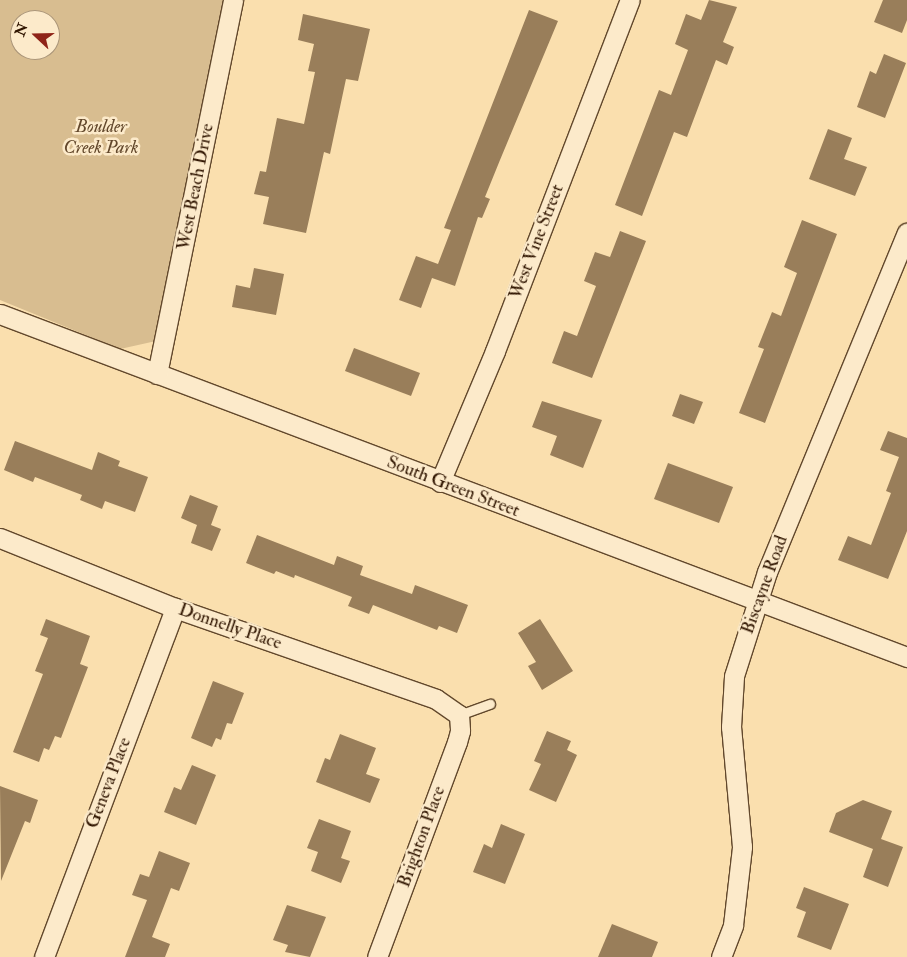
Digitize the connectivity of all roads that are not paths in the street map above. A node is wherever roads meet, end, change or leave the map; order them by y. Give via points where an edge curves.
1 (233, 0) edge
2 (630, 0) edge
3 (907, 233) edge
4 (0, 314) edge
5 (156, 374) junction
6 (440, 482) junction
7 (0, 538) edge
8 (758, 600) junction
9 (175, 608) junction
10 (907, 657) edge
11 (490, 704) dead end
12 (459, 715) junction
13 (44, 957) edge
14 (377, 957) edge
15 (721, 957) edge

1 - 5 street, West Beach Drive
2 - 6 street, West Vine Street via 495,351
3 - 8 street, Biscayne Road
4 - 5 street, South Green Street
5 - 6 street, South Green Street
6 - 8 street, South Green Street
7 - 9 street, Donnelly Place
8 - 10 street, South Green Street
8 - 15 street, Biscayne Road via 734,676 731,727 742,847 733,925
9 - 12 street, Donnelly Place via 436,699
9 - 13 street, Geneva Place
11 - 12 lane
12 - 14 street, Brighton Place via 457,742

